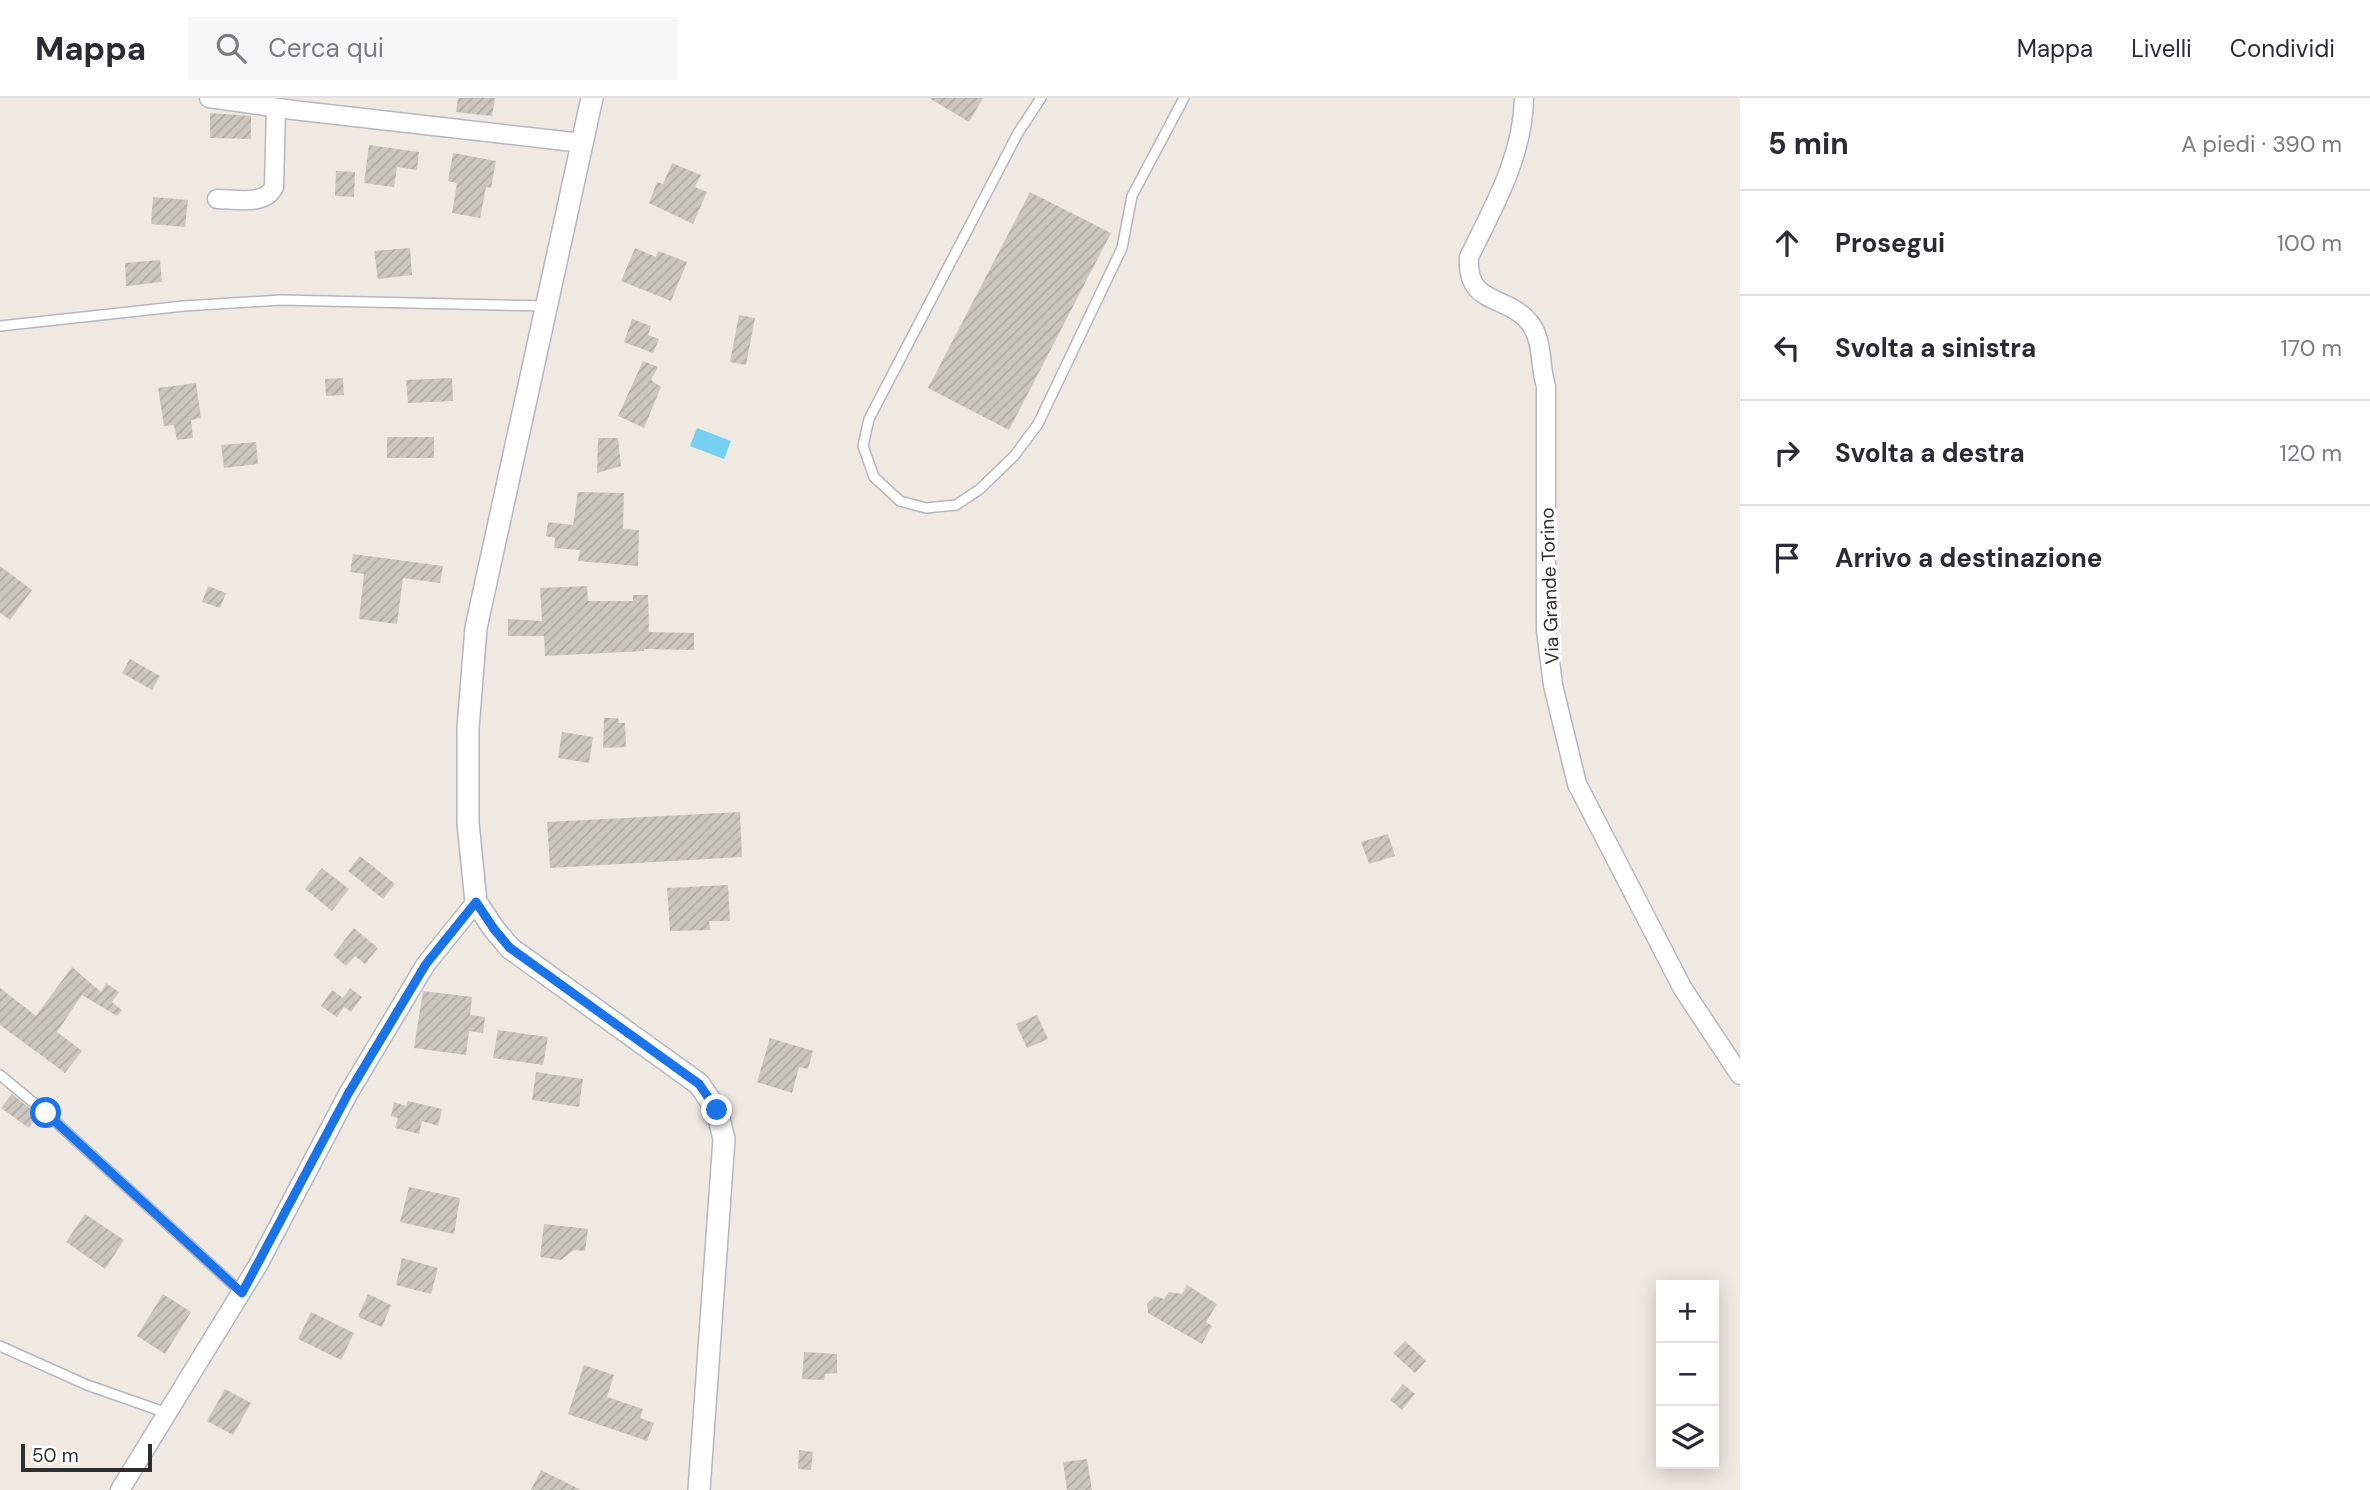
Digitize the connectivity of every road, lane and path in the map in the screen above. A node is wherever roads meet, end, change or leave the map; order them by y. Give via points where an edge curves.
1 (209, 98) edge
2 (592, 98) edge
3 (1041, 98) edge
4 (1184, 98) edge
5 (1524, 98) edge
6 (276, 108) junction
7 (582, 143) junction
8 (217, 199) dead end
9 (546, 306) junction
10 (0, 326) edge
11 (476, 902) junction
12 (0, 1075) edge
13 (1740, 1075) edge
14 (242, 1293) junction
15 (0, 1346) edge
16 (169, 1414) junction
17 (120, 1490) edge
18 (699, 1490) edge

1 - 6 street
2 - 7 street
3 - 4 lane via 1018,133 869,419 863,446 874,477 900,501 926,508 956,505 1006,464 1038,424 1122,248 1132,196
5 - 13 street, Via Grande Torino via 1516,155 1469,257 1468,270 1470,282 1478,290 1531,324 1540,344 1546,386 1546,630 1553,685 1577,784 1683,989
6 - 7 street
6 - 8 street via 274,187 270,194 261,199
7 - 9 street
9 - 10 lane via 281,300
9 - 11 street via 476,628 468,728 468,823
11 - 14 street via 426,964 348,1094
11 - 18 street via 510,948 699,1084 717,1110 724,1139
12 - 14 lane
14 - 16 street
15 - 16 lane via 87,1385
16 - 17 street

